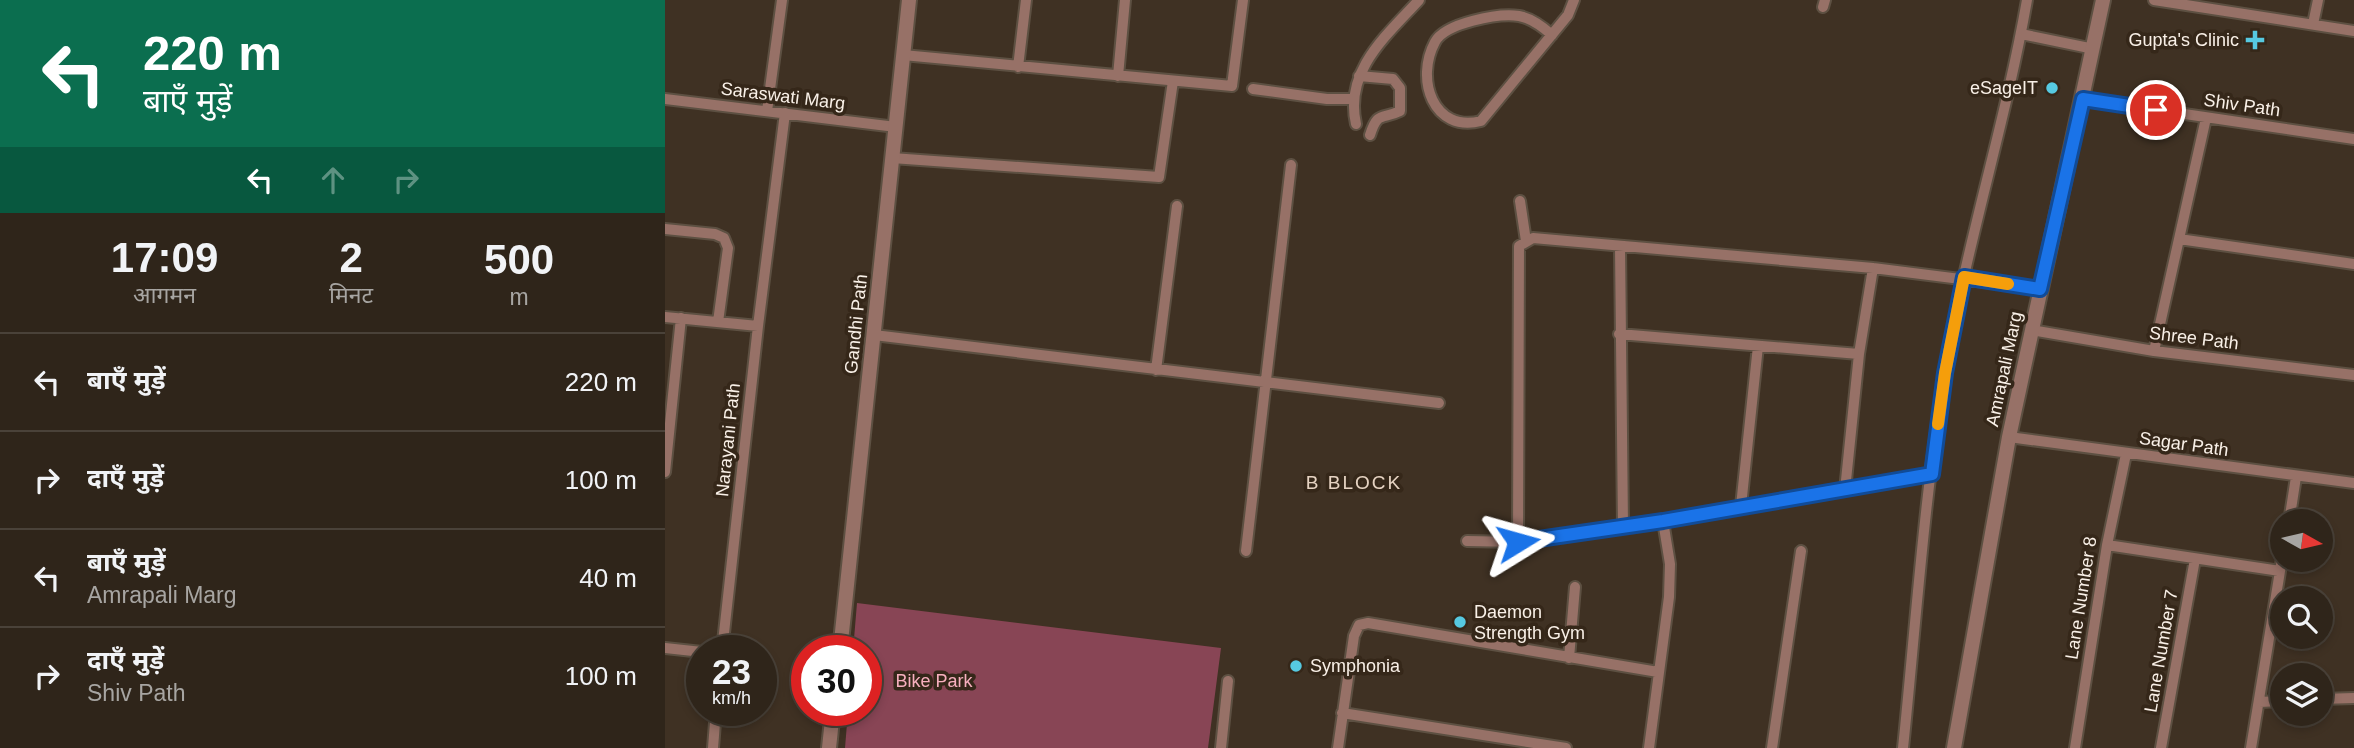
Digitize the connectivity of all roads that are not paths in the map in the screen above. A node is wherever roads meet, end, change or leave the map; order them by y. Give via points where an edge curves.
1 (768, 0) edge
2 (909, 0) edge
3 (1026, 0) edge
4 (1125, 0) edge
5 (1243, 0) edge
6 (1419, 0) edge
7 (1574, 0) edge
8 (2027, 0) edge
9 (2103, 0) edge
10 (2154, 0) edge
11 (2318, 0) edge
12 (782, 1) edge
13 (2230, 6) edge
14 (2313, 24) junction
15 (2354, 31) edge
16 (2021, 34) junction
17 (1552, 35) junction
18 (2094, 49) junction
19 (902, 55) junction
20 (1018, 67) junction
21 (1359, 75) junction
22 (1118, 76) junction
23 (1173, 80) junction
24 (1253, 89) dead end
25 (665, 99) edge
26 (1353, 99) junction
27 (2083, 99) junction
28 (767, 111) junction
29 (785, 113) junction
30 (2206, 118) junction
31 (1356, 124) dead end
32 (896, 127) junction
33 (1370, 135) dead end
34 (2354, 139) edge
35 (893, 158) junction
36 (1291, 165) dead end
37 (1520, 201) dead end
38 (1177, 206) dead end
39 (665, 229) edge
40 (2179, 239) junction
41 (1526, 241) junction
42 (1620, 246) junction
43 (2354, 264) edge
44 (1873, 268) junction
45 (1964, 277) junction
46 (2040, 289) junction
47 (665, 317) edge
48 (681, 318) junction
49 (718, 322) junction
50 (758, 326) junction
51 (2031, 330) junction
52 (1619, 334) junction
53 (874, 335) junction
54 (1758, 345) junction
55 (2154, 351) junction
56 (1859, 354) junction
57 (1156, 370) junction
58 (2354, 374) edge
59 (1265, 384) junction
60 (1439, 403) dead end
61 (2009, 437) junction
62 (2126, 454) junction
63 (665, 472) edge
64 (1932, 474) junction
65 (2296, 477) junction
66 (2354, 484) edge
67 (1845, 490) junction
68 (1741, 506) junction
69 (2290, 509) edge
70 (1663, 521) junction
71 (1623, 527) junction
72 (1467, 541) dead end
73 (1518, 542) junction
74 (2107, 545) junction
75 (1246, 551) dead end
76 (1801, 551) dead end
77 (2195, 559) junction
78 (2270, 564) edge
79 (2280, 572) edge
80 (1575, 587) dead end
81 (724, 635) edge
82 (842, 635) edge
83 (665, 648) edge
84 (686, 650) edge
85 (1569, 658) junction
86 (1658, 672) junction
87 (1228, 681) dead end
88 (2354, 698) edge
89 (2333, 699) edge
90 (2259, 702) junction
91 (2270, 702) edge
92 (1342, 713) junction
93 (715, 726) edge
94 (831, 726) edge
95 (713, 748) edge
96 (829, 748) edge
97 (1221, 748) edge
98 (1338, 748) edge
99 (1566, 748) edge
100 (1649, 748) edge
101 (1772, 748) edge
102 (1903, 748) edge
103 (1954, 748) edge
104 (2075, 748) edge
105 (2161, 748) edge
106 (2251, 748) edge

1 - 12 street
2 - 19 street, Gandhi Path
3 - 20 street
4 - 22 street
5 - 23 street via 1233,86
6 - 21 street via 1376,46
7 - 17 street
8 - 16 street
9 - 18 street, Amrapali Marg
10 - 13 street
11 - 14 street
12 - 28 street
13 - 14 street
14 - 15 street
16 - 18 street
16 - 45 street
17 - 17 street via 1481,121 1464,125 1434,107 1429,60 1442,33 1481,19 1521,16
18 - 27 street, Amrapali Marg
19 - 20 street
19 - 32 street, Gandhi Path
20 - 22 street
21 - 26 street
21 - 33 street via 1393,79 1400,88 1400,111 1374,120
22 - 23 street
23 - 35 street via 1159,177
24 - 26 street
25 - 28 street, Saraswati Marg
26 - 31 street
27 - 30 street, Shiv Path
27 - 46 street, Amrapali Marg
28 - 29 street, Saraswati Marg
29 - 32 street, Saraswati Marg
29 - 50 street, Narayani Path
30 - 34 street, Shiv Path
30 - 40 street
32 - 35 street, Gandhi Path
35 - 53 street, Gandhi Path
36 - 59 street
37 - 41 street
38 - 57 street
39 - 49 street via 724,238 728,248
40 - 43 street
40 - 55 street
41 - 42 street
41 - 73 street via 1520,246
42 - 44 street
42 - 52 street
44 - 45 street
44 - 56 street
45 - 46 street
45 - 64 street
46 - 51 street, Amrapali Marg
47 - 48 street
48 - 49 street
48 - 63 street
49 - 50 street
50 - 81 street, Narayani Path
51 - 55 street, Shree Path
51 - 61 street, Amrapali Marg
52 - 54 street
52 - 71 street
53 - 57 street
53 - 82 street, Gandhi Path
54 - 56 street
54 - 68 street
55 - 58 street, Shree Path
56 - 67 street
57 - 59 street
59 - 60 street
59 - 75 street
61 - 62 street, Sagar Path
61 - 103 street, Amrapali Marg
62 - 65 street, Sagar Path
62 - 74 street, Lane Number 8
64 - 67 street
64 - 102 street
65 - 66 street, Sagar Path
65 - 69 street
67 - 68 street
68 - 70 street
70 - 71 street
70 - 86 street via 1670,564 1669,597
71 - 73 street
72 - 73 street
74 - 77 street
74 - 104 street, Lane Number 8
76 - 101 street
77 - 78 street
77 - 105 street, Lane Number 7
79 - 90 street
80 - 85 street
83 - 84 street
85 - 86 street
85 - 92 street via 1359,625
86 - 100 street
87 - 97 street
88 - 89 street
90 - 91 street
90 - 106 street
92 - 98 street
92 - 99 street
93 - 95 street
94 - 96 street

